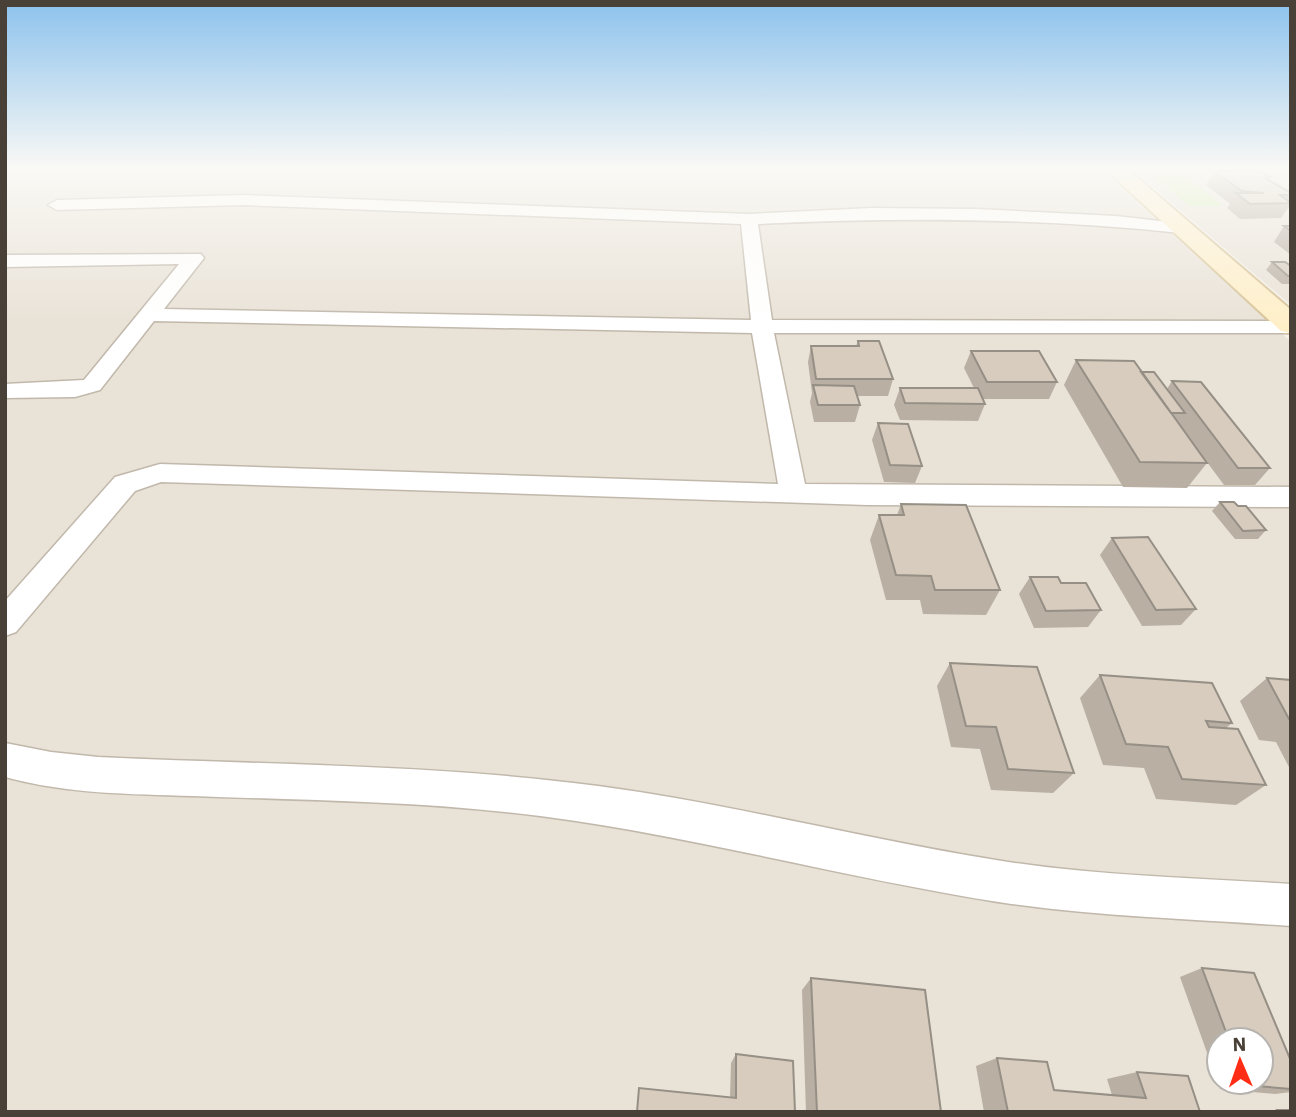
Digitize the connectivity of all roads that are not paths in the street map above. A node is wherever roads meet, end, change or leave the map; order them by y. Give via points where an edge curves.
1 (749, 220) edge
2 (1117, 220) edge
3 (1172, 220) edge
4 (1181, 228) junction
5 (5, 261) edge
6 (150, 315) junction
7 (762, 326) junction
8 (1291, 326) edge
9 (5, 391) edge
10 (793, 493) junction
11 (1291, 497) edge
12 (5, 623) edge
13 (5, 760) edge
14 (1291, 905) edge

1 - 7 street
2 - 4 street
3 - 4 main road
4 - 8 main road
5 - 6 street via 194,258
6 - 7 street
6 - 9 street via 85,389
7 - 8 street
7 - 10 street
10 - 11 street via 1088,499
10 - 12 street via 160,473 125,484
13 - 14 street via 57,771 544,798 1005,881 1075,891

